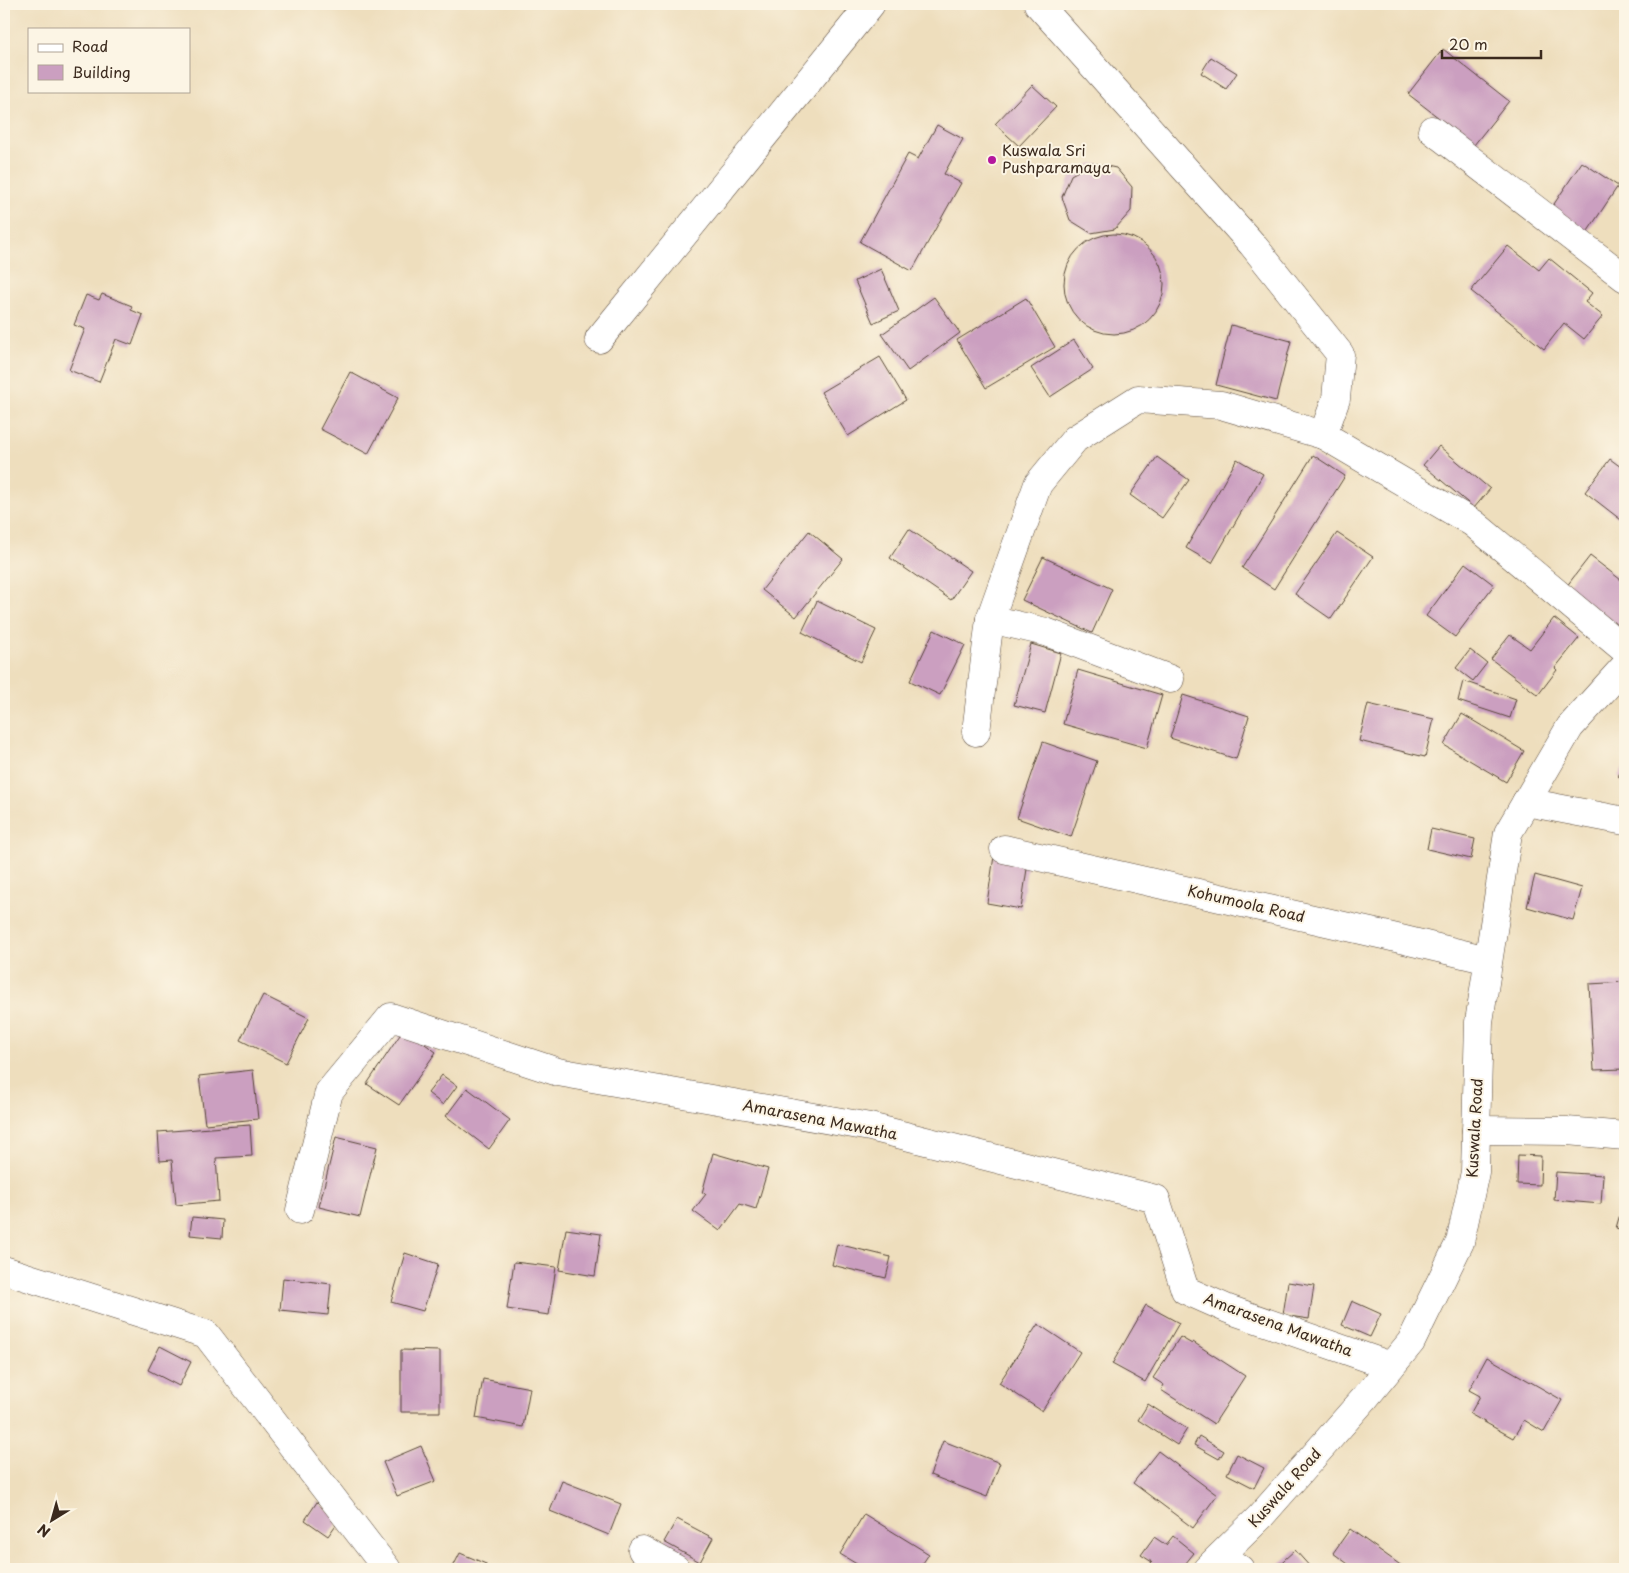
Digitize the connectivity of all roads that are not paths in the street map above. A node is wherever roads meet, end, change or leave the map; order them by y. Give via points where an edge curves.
1 (871, 4) edge
2 (1038, 4) edge
3 (1432, 130) dead end
4 (1625, 278) edge
5 (599, 339) dead end
6 (1323, 435) junction
7 (990, 619) junction
8 (1625, 650) edge
9 (1625, 666) edge
10 (1170, 679) dead end
11 (976, 732) dead end
12 (1526, 802) junction
13 (1625, 821) edge
14 (1004, 849) dead end
15 (1488, 960) junction
16 (1476, 1130) junction
17 (1625, 1136) edge
18 (300, 1210) dead end
19 (4, 1270) edge
20 (1391, 1366) junction
21 (642, 1550) dead end
22 (1222, 1565) edge
23 (387, 1569) edge
24 (676, 1569) edge

1 - 5 street
2 - 6 street via 1252,244 1340,354 1336,399
3 - 4 street
6 - 7 street via 1221,405 1138,399 1075,439 1038,484
6 - 8 street via 1473,523
7 - 10 street via 1046,632
7 - 11 street
9 - 12 street, Kuswala Road via 1570,727
12 - 13 street
12 - 15 street, Kuswala Road via 1508,833
14 - 15 street, Kohumoola Road
15 - 16 street, Kuswala Road via 1478,1022
16 - 17 street via 1566,1131
16 - 20 street, Kuswala Road via 1475,1172 1460,1242 1411,1342
18 - 20 street, Amarasena Mawatha via 329,1092 391,1017 558,1072 870,1127 1156,1199 1185,1290 1228,1310
19 - 23 street via 206,1334
20 - 22 street, Kuswala Road
21 - 24 street

